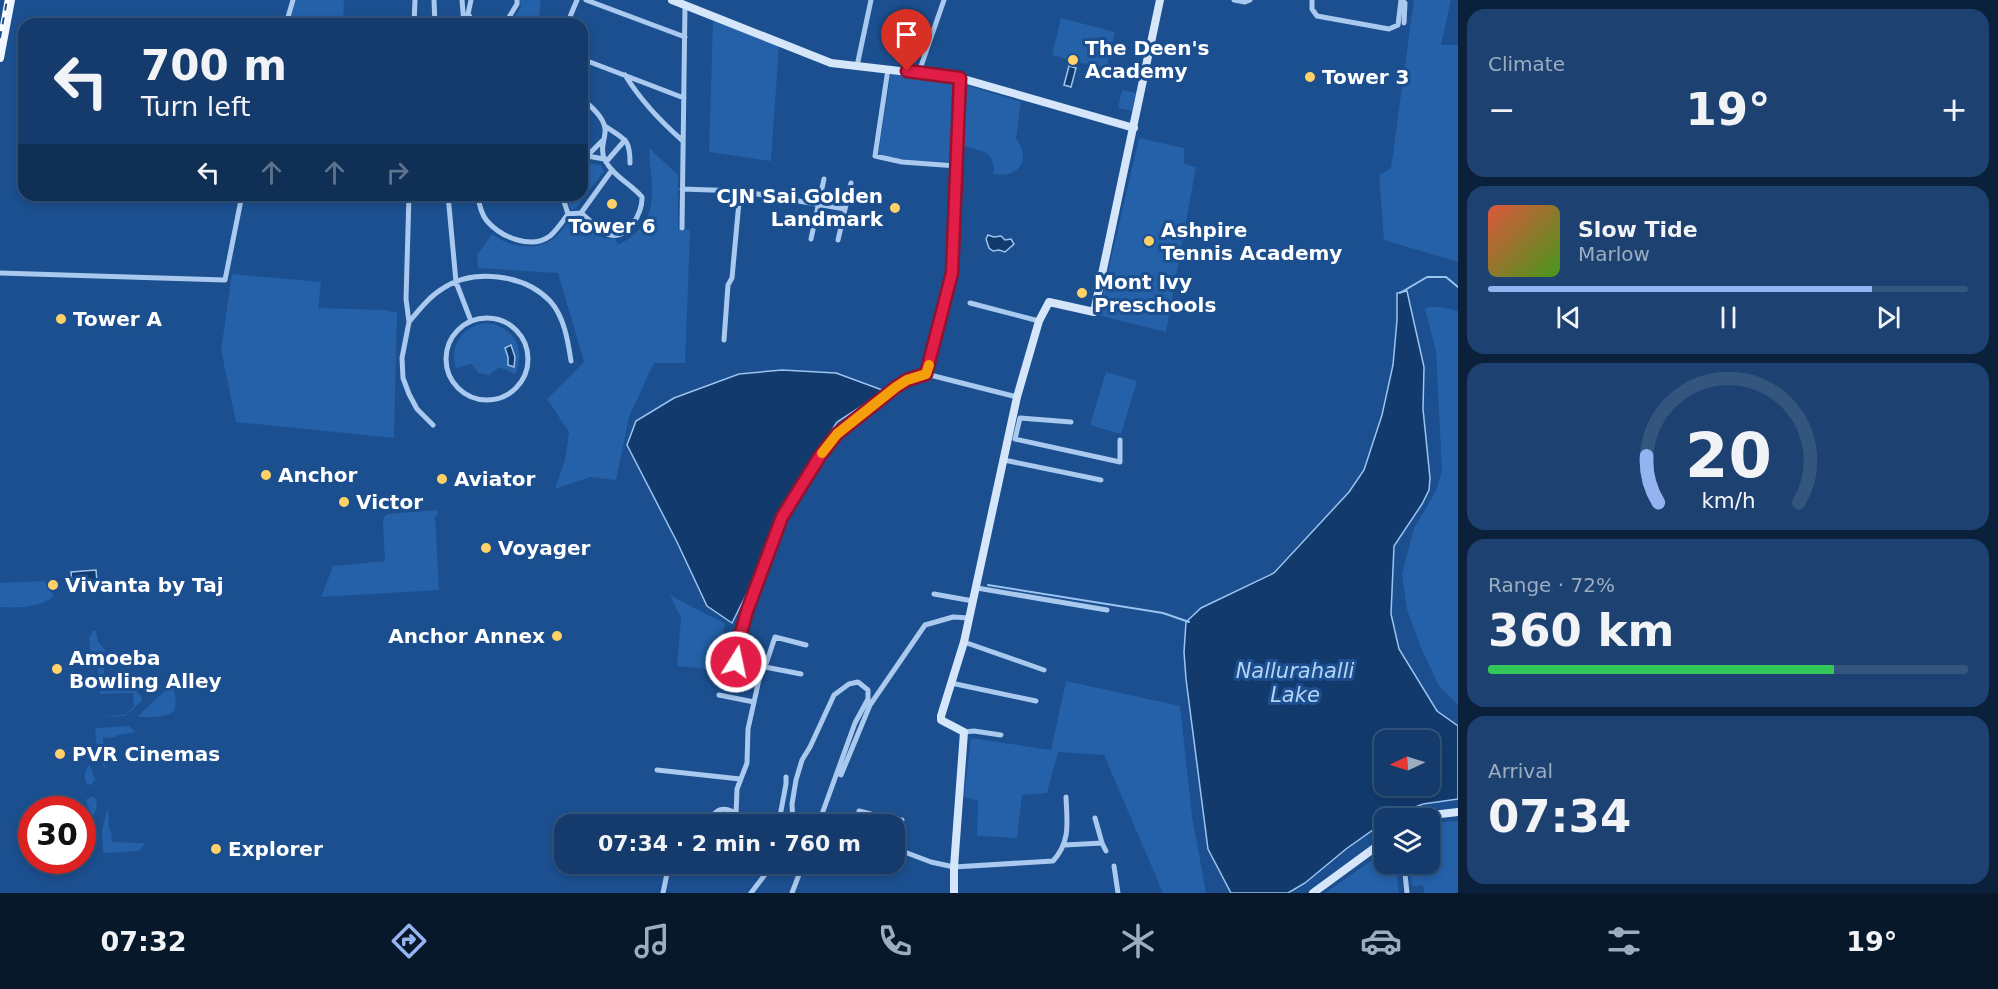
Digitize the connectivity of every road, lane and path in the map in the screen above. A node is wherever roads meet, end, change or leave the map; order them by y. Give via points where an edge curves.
1 (11, 0) edge
2 (292, 0) edge
3 (415, 0) edge
4 (434, 0) edge
5 (462, 0) edge
6 (471, 0) edge
7 (518, 0) edge
8 (577, 0) edge
9 (586, 0) edge
10 (672, 0) edge
11 (871, 0) edge
12 (944, 0) edge
13 (1161, 0) edge
14 (1234, 0) edge
15 (1250, 0) edge
16 (1311, 0) edge
17 (1401, 0) edge
18 (686, 5) junction
19 (288, 18) edge
20 (416, 18) edge
21 (435, 18) edge
22 (464, 18) edge
23 (471, 18) edge
24 (509, 18) edge
25 (570, 18) edge
26 (1404, 23) dead end
27 (685, 37) junction
28 (0, 58) edge
29 (588, 60) edge
30 (858, 66) junction
31 (888, 69) junction
32 (919, 72) junction
33 (625, 75) junction
34 (960, 78) junction
35 (684, 98) junction
36 (588, 105) edge
37 (605, 126) junction
38 (1134, 128) junction
39 (625, 140) junction
40 (602, 141) junction
41 (683, 141) junction
42 (588, 153) edge
43 (588, 157) edge
44 (605, 160) junction
45 (630, 164) dead end
46 (957, 166) junction
47 (612, 170) junction
48 (824, 178) dead end
49 (851, 183) dead end
50 (682, 189) junction
51 (741, 191) junction
52 (241, 201) edge
53 (409, 201) edge
54 (448, 201) edge
55 (480, 201) edge
56 (564, 201) edge
57 (819, 204) junction
58 (845, 210) junction
59 (581, 213) junction
60 (568, 214) junction
61 (682, 228) dead end
62 (812, 239) dead end
63 (838, 240) dead end
64 (0, 273) edge
65 (456, 282) junction
66 (970, 303) dead end
67 (471, 321) junction
68 (1039, 321) junction
69 (409, 322) junction
70 (724, 340) dead end
71 (571, 361) dead end
72 (926, 374) junction
73 (1017, 397) junction
74 (1071, 422) dead end
75 (433, 425) dead end
76 (1014, 427) junction
77 (1120, 440) dead end
78 (1004, 460) junction
79 (1101, 480) dead end
80 (977, 588) junction
81 (934, 594) dead end
82 (973, 601) junction
83 (1107, 610) dead end
84 (969, 618) junction
85 (766, 634) dead end
86 (775, 637) junction
87 (964, 642) junction
88 (806, 645) dead end
89 (758, 662) dead end
90 (765, 666) junction
91 (1044, 670) dead end
92 (801, 674) dead end
93 (760, 675) junction
94 (951, 683) junction
95 (719, 695) dead end
96 (1036, 701) dead end
97 (754, 702) junction
98 (964, 732) junction
99 (1001, 735) dead end
100 (657, 770) dead end
101 (841, 775) dead end
102 (786, 777) dead end
103 (740, 779) junction
104 (1066, 797) dead end
105 (859, 811) dead end
106 (1458, 812) edge
107 (736, 813) joint
108 (712, 814) edge
109 (780, 814) edge
110 (793, 814) edge
111 (821, 814) edge
112 (866, 814) edge
113 (1440, 814) edge
114 (1095, 818) dead end
115 (1102, 843) junction
116 (1065, 844) junction
117 (1374, 848) edge
118 (1106, 851) dead end
119 (905, 852) edge
120 (1114, 866) dead end
121 (954, 867) junction
122 (667, 874) edge
123 (765, 874) edge
124 (799, 874) edge
125 (1405, 874) edge
126 (663, 893) edge
127 (751, 893) edge
128 (792, 893) edge
129 (954, 893) edge
130 (1118, 893) edge
131 (1313, 893) edge
132 (1407, 893) edge

1 - 28 main road
2 - 19 street
3 - 20 street
4 - 21 street
5 - 22 street
6 - 23 street
7 - 24 street
8 - 25 street
9 - 27 street
10 - 18 street
11 - 30 street
12 - 32 street
13 - 38 street
14 - 15 street
16 - 17 street via 1317,16 1389,29 1398,25
17 - 26 street via 1406,3
18 - 27 street
18 - 30 street via 831,63
27 - 35 street
29 - 33 street
30 - 31 street
31 - 32 street
31 - 46 street via 874,156
32 - 34 street
33 - 35 street
33 - 41 street via 655,115
34 - 38 street
34 - 46 street
35 - 41 street
36 - 37 street
37 - 39 street
37 - 40 street
38 - 68 street via 1094,312 1049,302
39 - 44 street
39 - 45 street via 630,147
40 - 42 street
40 - 44 street
41 - 50 street
43 - 44 street
44 - 47 street
46 - 72 street via 952,273
47 - 59 street
47 - 59 street via 642,197 637,218 621,233 610,235
48 - 57 street
49 - 58 street
50 - 51 street
50 - 61 street
51 - 57 street
51 - 70 street
52 - 64 street via 225,280
53 - 69 street
54 - 65 street
55 - 60 street via 486,220 518,241 541,240 551,235
56 - 60 street
57 - 58 street
57 - 62 street
58 - 63 street
59 - 60 street
65 - 67 street
65 - 69 street via 433,295
65 - 71 street via 497,277 537,290 560,317
66 - 68 street
67 - 67 street via 483,318 507,323 524,341 527,366 523,378 506,396 493,400 468,396 450,377 447,351 452,338
68 - 73 street
69 - 75 street via 402,358 404,378 417,409
72 - 73 street
72 - 93 street via 902,383 837,434 782,517 735,658 739,666
73 - 76 street
74 - 76 street via 1020,418
76 - 77 street via 1015,439 1120,462
76 - 78 street
78 - 79 street
78 - 80 street
80 - 82 street
80 - 83 street
81 - 82 street
82 - 84 street
84 - 87 street
84 - 101 street via 953,617 925,625 870,705
85 - 86 street
86 - 88 street
86 - 90 street
87 - 91 street
87 - 94 street
89 - 90 street
90 - 92 street
90 - 93 street
93 - 97 street
94 - 96 street
94 - 98 street via 941,720
95 - 97 street
97 - 103 street via 748,758
98 - 99 street
98 - 121 street
100 - 103 street
102 - 109 street
103 - 107 street
104 - 116 street
105 - 112 street
106 - 113 street
107 - 108 street via 717,810
110 - 111 street via 802,760 834,695 858,682 867,690 868,699
114 - 115 street
115 - 116 street
115 - 118 street
116 - 121 street via 1053,861
117 - 131 street
119 - 121 street
120 - 130 street
121 - 129 street
122 - 126 street
123 - 127 street
124 - 128 street
125 - 132 street

